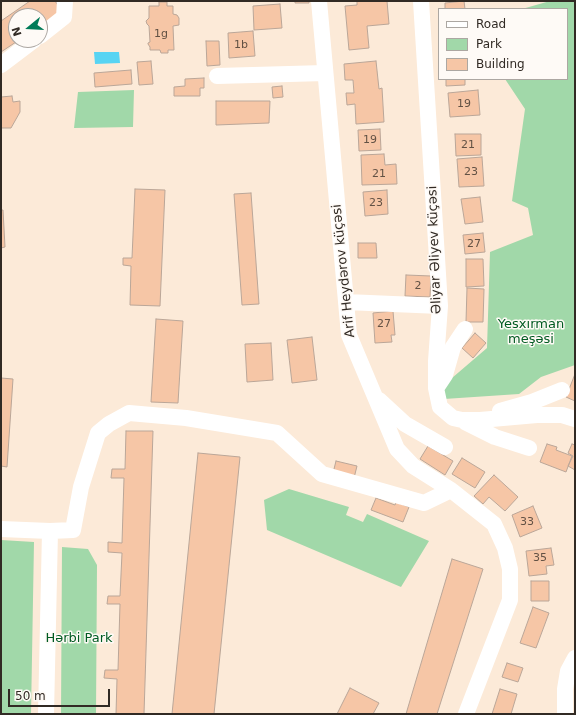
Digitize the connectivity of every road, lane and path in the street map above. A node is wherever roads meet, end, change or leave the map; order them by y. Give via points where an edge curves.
1 (65, 1) edge
2 (319, 1) edge
3 (421, 1) edge
4 (48, 30) edge
5 (23, 48) edge
6 (1, 65) edge
7 (325, 73) junction
8 (217, 76) dead end
9 (346, 302) junction
10 (440, 306) junction
11 (465, 329) dead end
12 (436, 388) junction
13 (562, 390) dead end
14 (375, 396) junction
15 (575, 419) edge
16 (462, 420) junction
17 (480, 420) junction
18 (445, 447) dead end
19 (529, 448) dead end
20 (451, 490) junction
21 (1, 529) edge
22 (50, 531) junction
23 (575, 658) edge
24 (46, 714) edge
25 (466, 714) edge
26 (565, 714) edge

1 - 4 street via 64,17
2 - 7 street, Arif Heydərov küçəsi
3 - 10 street, Əliyar Əliyev küçəsi
5 - 6 street
7 - 8 street
7 - 9 street, Arif Heydərov küçəsi
9 - 10 street
9 - 14 street, Arif Heydərov küçəsi via 348,335
10 - 12 street, Əliyar Əliyev küçəsi
11 - 12 street via 453,347 445,375
12 - 16 street, Əliyar Əliyev küçəsi via 440,407 452,418
13 - 17 street
14 - 18 street via 405,424
14 - 20 street, Arif Heydərov küçəsi via 397,449 413,466
15 - 17 street, Əliyar Əliyev küçəsi via 562,415 537,415
16 - 17 street, Əliyar Əliyev küçəsi
16 - 19 street via 495,437
20 - 22 street via 424,502 322,474 277,433 186,418 129,413 98,433 81,487 73,530
20 - 25 street, Arif Heydərov küçəsi via 494,524 505,548 510,569 510,600
21 - 22 street
22 - 24 street
23 - 26 street via 568,671

